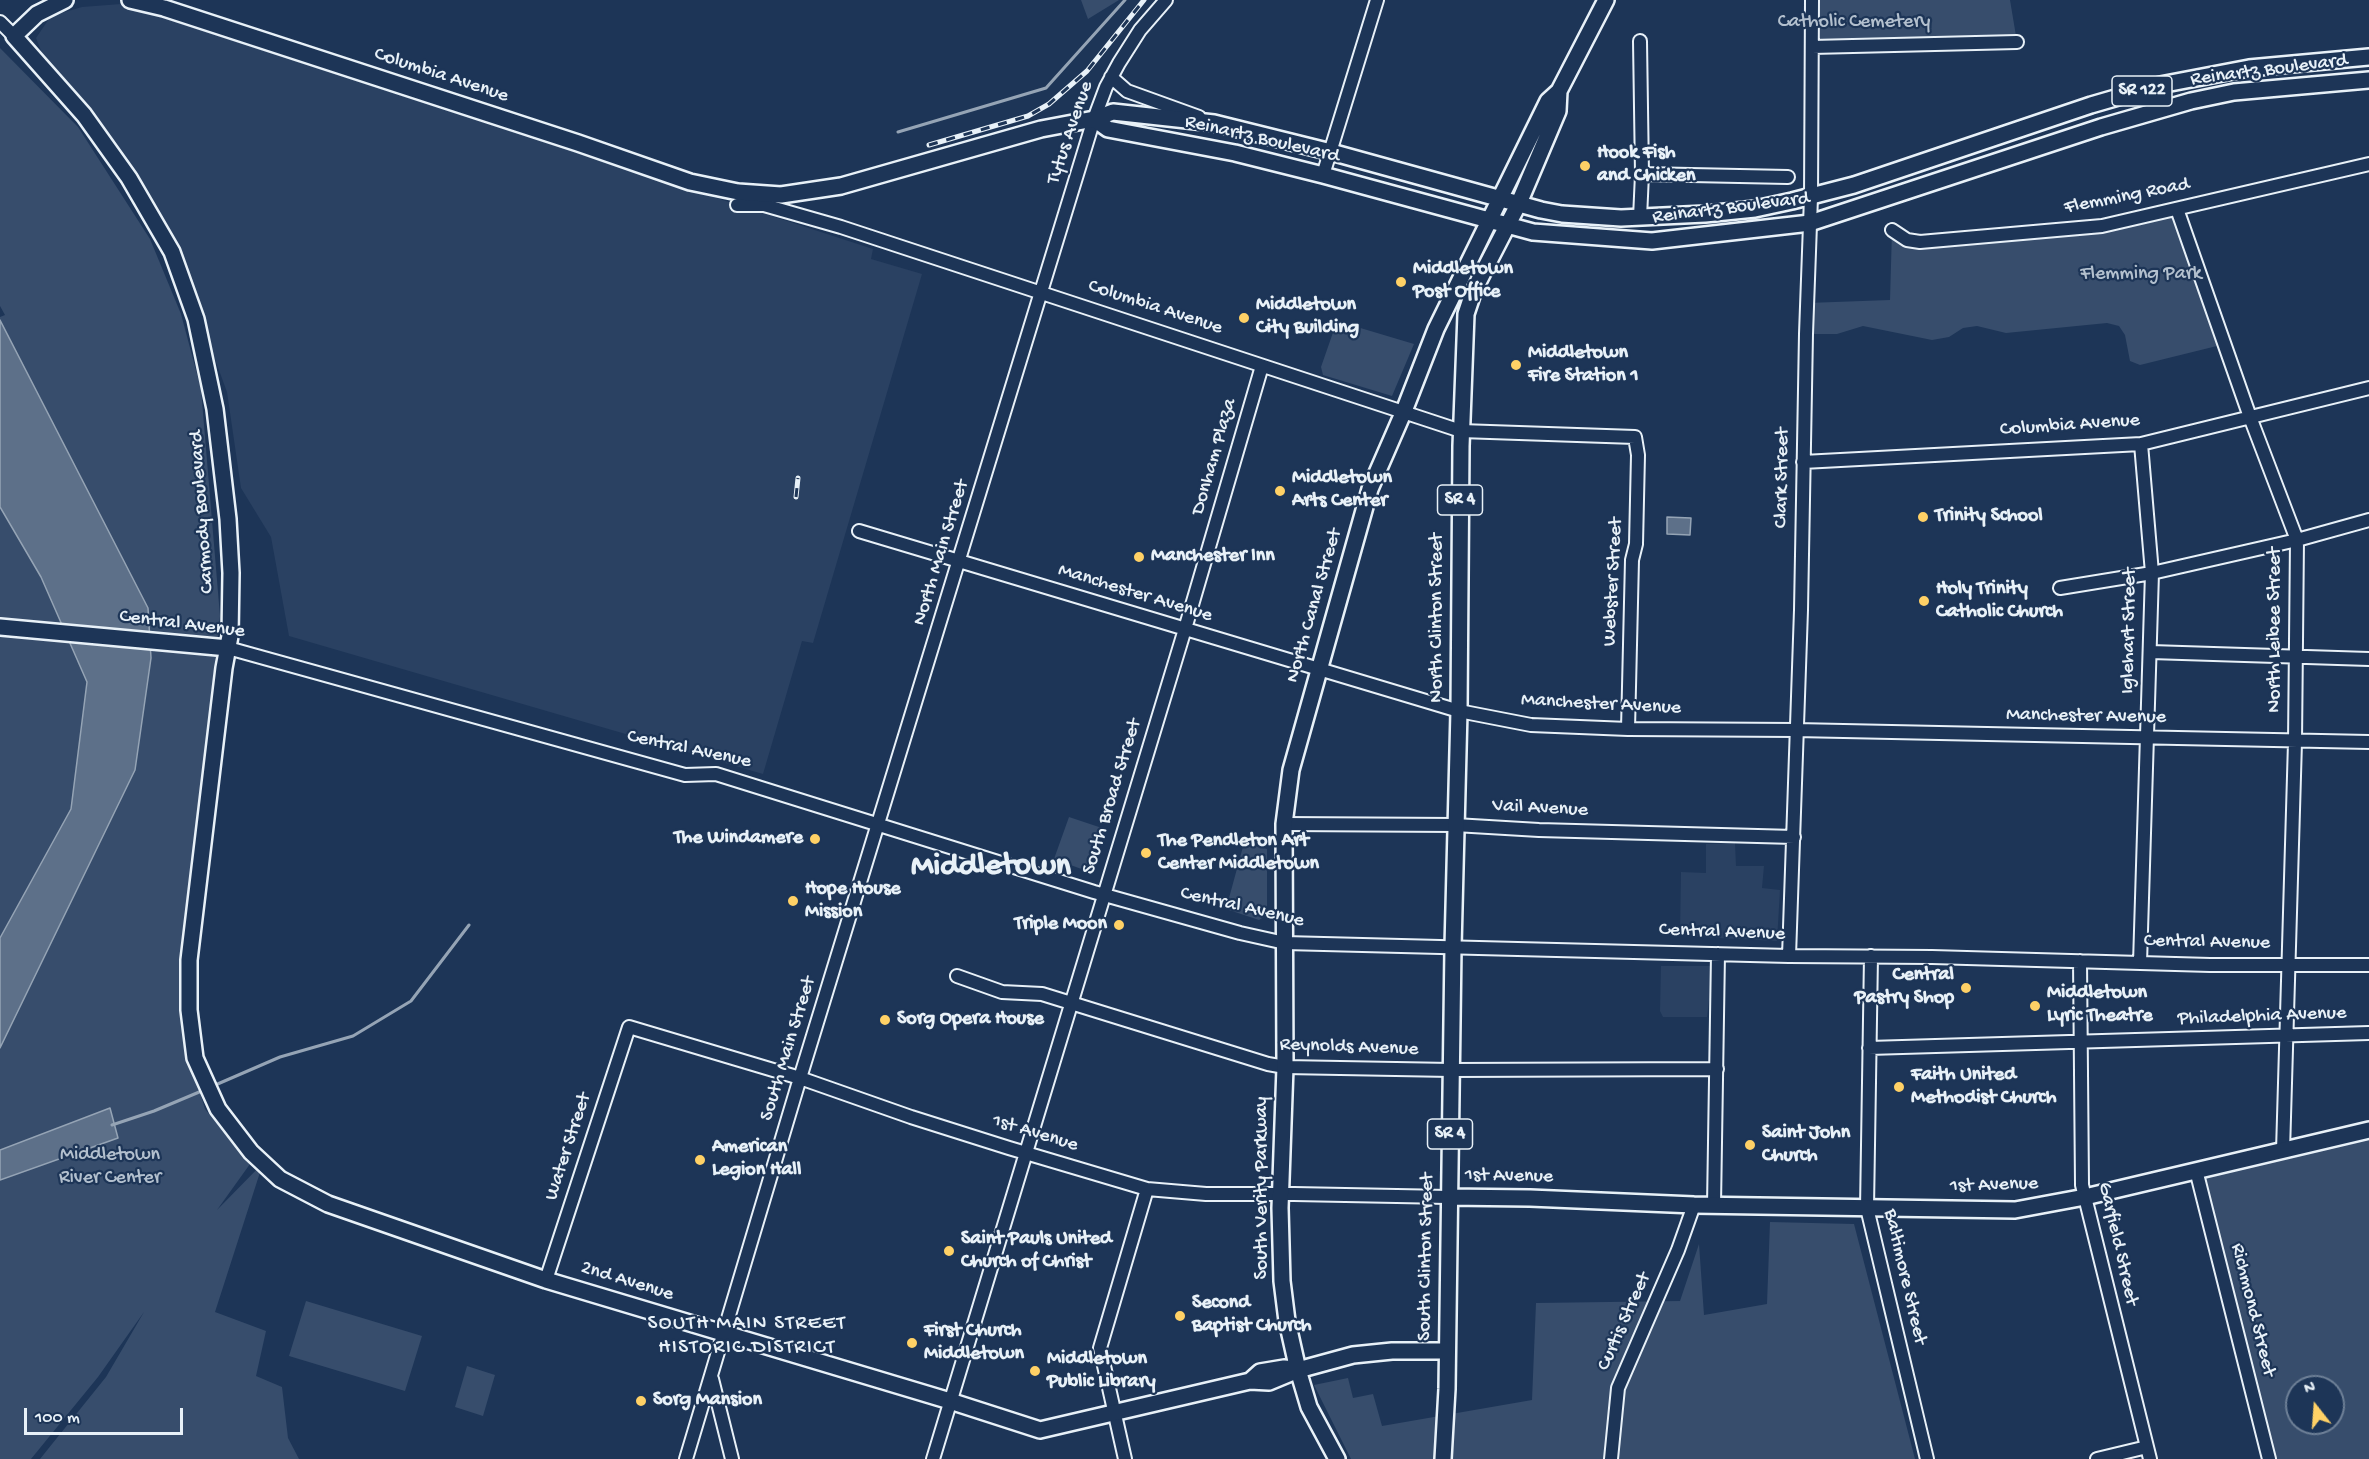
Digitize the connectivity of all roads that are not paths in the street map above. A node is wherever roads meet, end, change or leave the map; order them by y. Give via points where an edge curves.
1 (65, 0) edge
2 (130, 0) edge
3 (1166, 0) edge
4 (1377, 0) edge
5 (1606, 0) edge
6 (1812, 0) edge
7 (0, 22) edge
8 (14, 36) junction
9 (1641, 41) dead end
10 (2017, 42) dead end
11 (1812, 47) junction
12 (2369, 57) edge
13 (1111, 77) junction
14 (2369, 80) edge
15 (1559, 91) junction
16 (1094, 119) junction
17 (1214, 123) junction
18 (1331, 152) junction
19 (2369, 164) edge
20 (1642, 174) junction
21 (1323, 175) junction
22 (1788, 177) dead end
23 (1811, 197) junction
24 (1500, 198) junction
25 (738, 199) junction
26 (1519, 203) junction
27 (2177, 209) junction
28 (1640, 218) junction
29 (1488, 221) junction
30 (1810, 223) junction
31 (1506, 226) junction
32 (1892, 231) dead end
33 (1042, 293) junction
34 (1262, 366) junction
35 (2369, 388) edge
36 (1404, 411) junction
37 (2250, 417) junction
38 (1461, 431) junction
39 (1635, 437) joint
40 (2141, 444) junction
41 (1803, 462) junction
42 (2369, 520) edge
43 (859, 531) dead end
44 (2297, 540) junction
45 (960, 561) junction
46 (2152, 573) junction
47 (2060, 588) dead end
48 (0, 627) edge
49 (1185, 629) junction
50 (228, 648) junction
51 (2151, 652) junction
52 (2296, 657) junction
53 (2369, 659) edge
54 (1320, 669) junction
55 (1459, 711) junction
56 (1628, 729) junction
57 (1796, 730) junction
58 (2147, 738) junction
59 (2295, 742) junction
60 (2369, 742) edge
61 (879, 824) junction
62 (1284, 824) junction
63 (1455, 825) junction
64 (1794, 837) junction
65 (1103, 894) junction
66 (1285, 943) junction
67 (1453, 947) junction
68 (1718, 954) junction
69 (1789, 956) junction
70 (1871, 956) junction
71 (2080, 961) junction
72 (2140, 963) junction
73 (2288, 965) junction
74 (2369, 965) edge
75 (957, 976) dead end
76 (1071, 1004) junction
77 (629, 1027) joint
78 (2369, 1033) edge
79 (2287, 1036) junction
80 (2081, 1041) junction
81 (1869, 1048) junction
82 (1285, 1067) junction
83 (1717, 1069) junction
84 (1451, 1070) junction
85 (800, 1078) junction
86 (2369, 1130) edge
87 (2283, 1151) junction
88 (251, 1152) joint
89 (1025, 1153) junction
90 (2196, 1170) junction
91 (1147, 1189) junction
92 (1282, 1194) junction
93 (1448, 1197) junction
94 (2085, 1197) junction
95 (1694, 1205) junction
96 (1714, 1205) junction
97 (1867, 1208) junction
98 (546, 1280) junction
99 (724, 1333) junction
100 (1447, 1351) junction
101 (1298, 1370) junction
102 (712, 1377) junction
103 (950, 1401) junction
104 (1113, 1413) junction
105 (2149, 1453) edge
106 (686, 1459) edge
107 (732, 1459) edge
108 (933, 1459) edge
109 (1125, 1459) edge
110 (1337, 1459) edge
111 (1443, 1459) edge
112 (1611, 1459) edge
113 (1927, 1459) edge
114 (2097, 1459) edge
115 (2269, 1459) edge

1 - 8 main road via 37,14
2 - 25 main road, Columbia Avenue / SR 122 via 175,11
3 - 13 street, Tytus Avenue via 1140,30
4 - 18 street
5 - 15 main road, SR 4
6 - 11 street, Clark Street
7 - 8 street, Carmody Boulevard
8 - 50 main road, Carmody Boulevard via 84,115 129,178 172,252 196,319 215,409 228,519
9 - 20 street
10 - 11 street
11 - 23 street, Clark Street
12 - 23 main road, Reinartz Boulevard / SR 122 via 2249,68 2160,86
13 - 16 street, Tytus Avenue
13 - 17 street via 1127,91
14 - 30 main road, Reinartz Boulevard via 2234,92 2169,106
15 - 24 main road, SR 4 via 1548,101
15 - 26 main road, SR 4 via 1558,111
16 - 17 main road, Reinartz Boulevard / SR 122 via 1113,112
16 - 21 main road, Reinartz Boulevard via 1108,129
16 - 25 main road, Reinartz Boulevard / SR 122 via 1041,129 834,188
16 - 33 street, Tytus Avenue
17 - 18 main road, Reinartz Boulevard / SR 122
18 - 21 street
18 - 24 main road, Reinartz Boulevard / SR 122
19 - 27 street, Flemming Road
20 - 22 street
20 - 28 street
21 - 29 main road, Reinartz Boulevard
23 - 28 main road, Reinartz Boulevard / SR 122 via 1755,209
23 - 30 street, Clark Street
24 - 26 main road, Reinartz Boulevard / SR 122
24 - 29 main road, North Canal Street / SR 4
25 - 33 street, Columbia Avenue via 842,227
26 - 28 main road, Reinartz Boulevard / SR 122 via 1562,214
26 - 31 main road, SR 4
27 - 32 street, Flemming Road via 2102,226 1920,242
27 - 37 street, North Leibee Street
29 - 31 main road, Reinartz Boulevard
29 - 36 main road, North Canal Street / SR 4 via 1436,329
30 - 31 main road, Reinartz Boulevard via 1652,241 1533,232
30 - 41 street, Clark Street
31 - 38 main road, North Clinton Street / SR 4 via 1468,306
33 - 34 street, Columbia Avenue
33 - 45 street, North Main Street
34 - 36 street, Columbia Avenue
34 - 49 street, Donham Plaza
35 - 37 street, Columbia Avenue
36 - 38 street, Columbia Avenue
36 - 54 main road, North Canal Street / SR 4 via 1370,489
37 - 40 street, Columbia Avenue
37 - 44 street, North Leibee Street
38 - 39 street, Columbia Avenue
38 - 55 main road, North Clinton Street / SR 4
39 - 56 street, Webster Street via 1636,544 1632,560
40 - 41 street, Columbia Avenue
40 - 46 street, Iglehart Street
41 - 57 street, Clark Street
42 - 44 street
43 - 45 street, Manchester Avenue
44 - 46 street
44 - 52 street, North Leibee Street
45 - 49 street, Manchester Avenue
45 - 61 street, North Main Street
46 - 47 street
46 - 51 street, Iglehart Street
48 - 50 main road, Central Avenue
49 - 54 street, Manchester Avenue
49 - 65 street, South Broad Street
50 - 61 street, Central Avenue via 685,775 716,774
50 - 88 main road, Carmody Boulevard via 189,960 189,1010 195,1058 218,1109
51 - 52 street
51 - 58 street, Iglehart Street
52 - 53 street
52 - 59 street, North Leibee Street
54 - 55 street, Manchester Avenue
54 - 62 main road, North Canal Street / SR 4 via 1291,770
55 - 56 street, Manchester Avenue via 1531,725
55 - 63 main road, North Clinton Street / SR 4
56 - 57 street, Manchester Avenue
57 - 58 street, Manchester Avenue
57 - 64 street, Clark Street
58 - 59 street, Manchester Avenue
58 - 72 street, Iglehart Street
59 - 60 street, Manchester Avenue
59 - 73 street, North Leibee Street
61 - 65 street, Central Avenue
61 - 85 street, South Main Street
62 - 63 street, Vail Avenue
62 - 66 main road, North Canal Street / SR 4
63 - 64 street, Vail Avenue
63 - 67 main road, North Clinton Street / SR 4
64 - 69 street, Clark Street
65 - 66 street, Central Avenue
65 - 76 street, South Broad Street
66 - 67 street, Central Avenue
66 - 82 main road, South Verity Parkway / SR 4
67 - 68 street, Central Avenue
67 - 84 main road, South Clinton Street / SR 4
68 - 69 street, Central Avenue
68 - 83 street
69 - 70 street, Central Avenue
70 - 71 street, Central Avenue
70 - 81 street, Baltimore Street
71 - 72 street, Central Avenue
71 - 80 street, Garfield Street
72 - 73 street, Central Avenue
73 - 74 street, Central Avenue
73 - 79 street, North Leibee Street
75 - 76 street, Reynolds Avenue via 1002,992 1042,994
76 - 82 street, Reynolds Avenue
76 - 89 street, South Broad Street
77 - 85 street, 1st Avenue
77 - 98 street, Water Street
78 - 79 street, Philadelphia Avenue
79 - 80 street, Philadelphia Avenue
79 - 87 street, North Leibee Street
80 - 81 street, Philadelphia Avenue
80 - 94 street, Garfield Street
81 - 97 street, Baltimore Street
82 - 84 street, Reynolds Avenue
82 - 92 main road, South Verity Parkway / SR 4
83 - 84 street, Reynolds Avenue
83 - 96 street
84 - 93 main road, South Clinton Street / SR 4
85 - 89 street, 1st Avenue
85 - 99 street, South Main Street
86 - 87 main road, 1st Avenue
87 - 90 main road, 1st Avenue
88 - 98 main road, 2nd Avenue via 279,1179 328,1204
89 - 91 street, 1st Avenue
89 - 103 street, South Broad Street
90 - 94 main road, 1st Avenue
90 - 115 street, Richmond Street
91 - 92 street, 1st Avenue
91 - 104 street via 1100,1348
92 - 93 street, 1st Avenue
92 - 101 main road, South Verity Parkway / SR 4 via 1282,1281
93 - 95 main road, 1st Avenue
93 - 100 main road, South Clinton Street / SR 4
94 - 97 main road, 1st Avenue via 2015,1210
94 - 105 street, Garfield Street
95 - 96 main road, 1st Avenue
95 - 112 street, Curtis Street via 1618,1388
96 - 97 main road, 1st Avenue
97 - 113 street, Baltimore Street
98 - 99 main road, 2nd Avenue
99 - 102 street, South Main Street
99 - 103 main road, 2nd Avenue
100 - 101 main road, 2nd Avenue via 1366,1353
100 - 111 main road, South Clinton Street / SR 4
101 - 104 main road, 2nd Avenue via 1260,1372 1250,1381
101 - 110 main road, South Verity Parkway / SR 4 via 1309,1407
102 - 106 street, South Main Street
102 - 107 street
103 - 104 main road, 2nd Avenue via 1040,1430
103 - 108 street, South Broad Street
104 - 109 street
105 - 114 street

